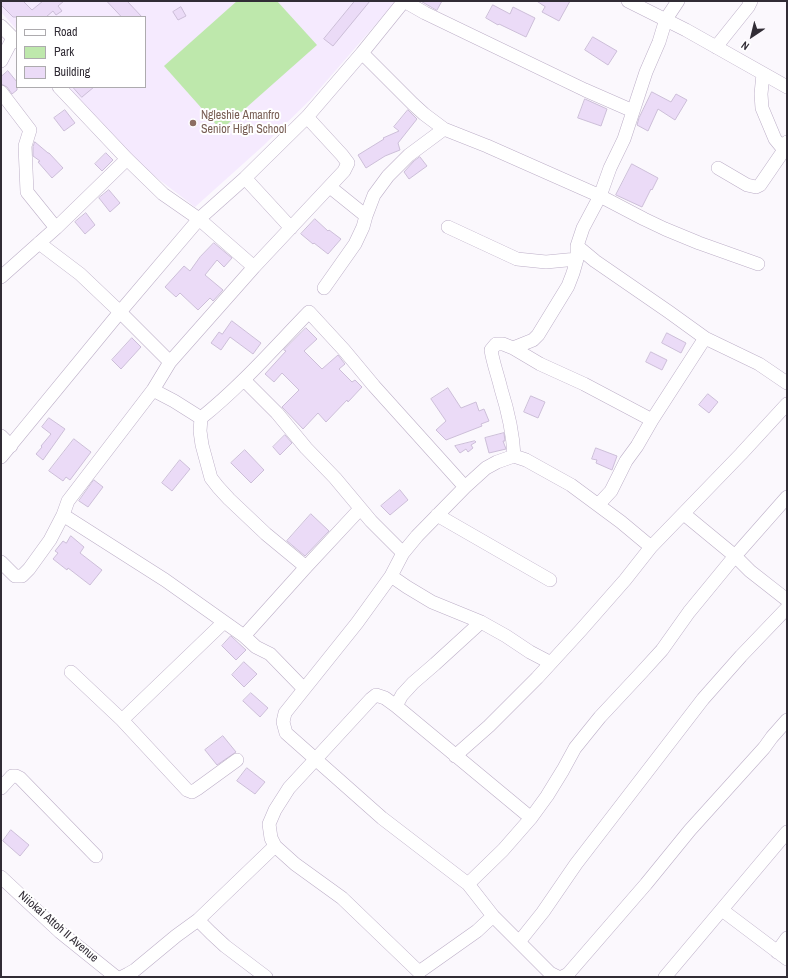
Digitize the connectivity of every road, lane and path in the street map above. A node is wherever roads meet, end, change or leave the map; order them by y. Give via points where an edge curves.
1 (404, 1) edge
2 (628, 1) edge
3 (678, 1) edge
4 (751, 1) edge
5 (666, 19) junction
6 (1, 26) edge
7 (15, 40) edge
8 (716, 47) junction
9 (362, 53) junction
10 (1, 61) edge
11 (762, 74) junction
12 (60, 88) edge
13 (787, 88) edge
14 (1, 92) edge
15 (633, 111) junction
16 (306, 117) junction
17 (444, 129) junction
18 (786, 148) edge
19 (127, 159) junction
20 (718, 168) dead end
21 (245, 178) junction
22 (330, 187) junction
23 (600, 196) junction
24 (366, 216) junction
25 (199, 219) junction
26 (448, 227) dead end
27 (56, 228) junction
28 (291, 228) junction
29 (39, 243) junction
30 (577, 252) junction
31 (758, 264) dead end
32 (254, 267) junction
33 (2, 276) edge
34 (324, 288) dead end
35 (120, 312) junction
36 (704, 338) junction
37 (513, 348) junction
38 (170, 362) junction
39 (244, 380) junction
40 (787, 383) edge
41 (153, 390) junction
42 (787, 404) edge
43 (201, 418) junction
44 (652, 420) junction
45 (1, 436) edge
46 (11, 446) junction
47 (514, 456) junction
48 (1, 457) edge
49 (465, 486) junction
50 (787, 497) edge
51 (598, 505) junction
52 (360, 509) junction
53 (684, 514) junction
54 (63, 515) junction
55 (437, 515) junction
56 (651, 547) junction
57 (403, 553) junction
58 (735, 556) junction
59 (1, 562) edge
60 (306, 567) junction
61 (391, 576) junction
62 (550, 580) dead end
63 (787, 600) edge
64 (787, 608) edge
65 (224, 622) junction
66 (481, 622) junction
67 (244, 636) junction
68 (550, 663) junction
69 (71, 672) dead end
70 (304, 689) junction
71 (396, 706) junction
72 (122, 720) junction
73 (787, 720) edge
74 (455, 756) junction
75 (237, 760) dead end
76 (315, 760) junction
77 (1, 788) edge
78 (531, 818) junction
79 (787, 832) edge
80 (275, 846) junction
81 (96, 856) dead end
82 (1, 877) edge
83 (468, 884) junction
84 (722, 910) junction
85 (493, 916) junction
86 (198, 920) junction
87 (787, 938) edge
88 (519, 942) junction
89 (782, 956) edge
90 (416, 975) edge
91 (116, 977) edge
92 (122, 977) edge
93 (266, 977) edge
94 (558, 977) edge
95 (562, 977) edge
96 (665, 977) edge

1 - 9 street
1 - 15 street
2 - 5 street
3 - 5 street
4 - 8 street
5 - 8 street
5 - 15 street
6 - 7 street
7 - 10 street
8 - 11 street
9 - 16 street
9 - 17 street via 413,104
11 - 13 street
11 - 18 street via 762,108 775,139
12 - 19 street
14 - 27 street via 30,130 25,146 27,192
15 - 23 street
16 - 21 street
16 - 22 street via 348,162
17 - 23 street
17 - 24 street via 409,155 388,176 374,195
18 - 20 street via 756,187 747,185
19 - 25 street via 163,194
19 - 27 street
21 - 25 street
21 - 28 street
22 - 24 street
22 - 28 street
23 - 30 street via 583,228
23 - 31 street via 665,229
24 - 34 street via 355,244
25 - 32 street
25 - 35 street
26 - 30 street via 517,258 546,262
27 - 29 street
28 - 32 street
29 - 33 street
29 - 35 street via 80,274
30 - 36 street via 595,261
30 - 37 street via 568,286 538,335 533,340
32 - 38 street
35 - 38 street
35 - 46 street
36 - 40 street via 759,364
36 - 44 street
37 - 44 street
37 - 47 street via 496,344 491,350 508,416
38 - 41 street
39 - 43 street
39 - 49 street via 309,312
39 - 52 street via 277,413
41 - 43 street
41 - 54 street via 68,500
42 - 53 street
43 - 60 street via 202,445 211,478 266,534
44 - 51 street via 626,460 611,491
45 - 46 street
46 - 48 street
47 - 49 street via 486,468
47 - 51 street via 572,485
49 - 55 street
50 - 58 street
51 - 56 street
52 - 57 street
52 - 60 street
53 - 56 street
53 - 58 street
54 - 59 street via 50,540 22,576 15,576
54 - 65 street via 165,580
55 - 57 street
55 - 62 street
56 - 68 street via 625,580
57 - 61 street
58 - 63 street
58 - 78 street via 688,612 662,650 575,748
60 - 67 street
61 - 66 street via 432,602
61 - 70 street
64 - 88 street via 703,699
65 - 67 street
65 - 72 street
66 - 68 street
66 - 71 street via 413,683
67 - 70 street via 256,647 270,654
68 - 74 street via 489,726
69 - 72 street
70 - 76 street via 285,713 283,722 286,733
71 - 74 street
71 - 76 street via 376,695 370,698
72 - 75 street via 187,790 192,792
73 - 95 street via 690,830 597,942 568,974
74 - 78 street
76 - 80 street via 290,788 275,810 269,824
76 - 83 street via 382,818
77 - 81 street via 12,776 20,778
78 - 83 street
79 - 84 street
80 - 86 street
80 - 90 street via 342,898 388,942
82 - 91 street, Niiokai Attoh II Avenue via 60,932
83 - 85 street
84 - 89 street
84 - 96 street
85 - 88 street
85 - 90 street via 477,931
86 - 92 street via 135,970
86 - 93 street via 225,946
87 - 89 street
88 - 94 street via 550,973

